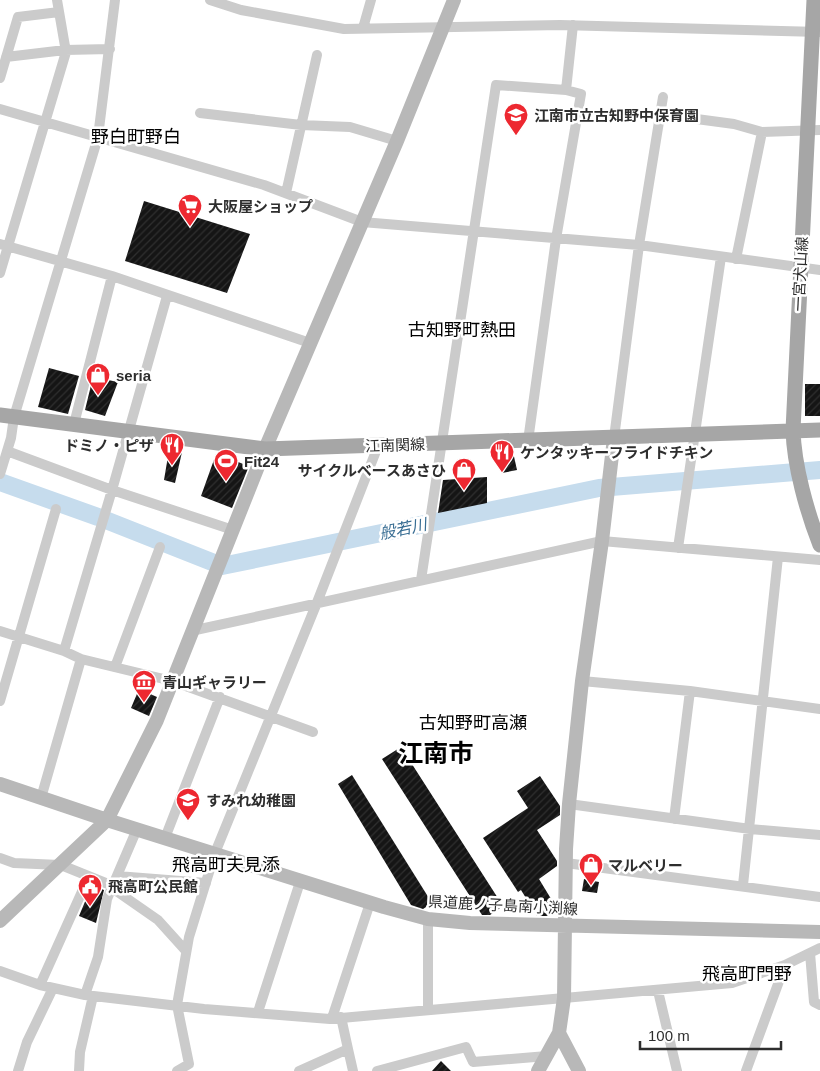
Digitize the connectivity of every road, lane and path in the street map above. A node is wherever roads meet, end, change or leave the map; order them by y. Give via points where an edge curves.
1 (57, 0) edge
2 (115, 0) edge
3 (210, 0) edge
4 (371, 0) edge
5 (454, 0) edge
6 (814, 0) edge
7 (59, 12) junction
8 (573, 25) junction
9 (444, 26) junction
10 (363, 28) junction
11 (816, 31) edge
12 (110, 49) junction
13 (65, 50) junction
14 (317, 56) dead end
15 (6, 57) junction
16 (0, 78) edge
17 (566, 90) junction
18 (663, 97) dead end
19 (0, 110) edge
20 (200, 113) dead end
21 (659, 114) junction
22 (45, 122) junction
23 (302, 125) junction
24 (814, 131) edge
25 (762, 132) junction
26 (98, 138) junction
27 (397, 142) junction
28 (286, 193) junction
29 (362, 222) junction
30 (473, 232) junction
31 (556, 239) junction
32 (4, 245) edge
33 (639, 245) junction
34 (721, 257) junction
35 (736, 259) junction
36 (61, 262) junction
37 (800, 268) junction
38 (820, 270) edge
39 (0, 273) edge
40 (112, 276) junction
41 (167, 296) junction
42 (310, 343) junction
43 (7, 416) edge
44 (74, 424) junction
45 (792, 430) junction
46 (820, 430) edge
47 (129, 433) junction
48 (695, 434) junction
49 (614, 438) junction
50 (528, 441) junction
51 (441, 444) junction
52 (378, 446) junction
53 (265, 449) junction
54 (7, 451) junction
55 (0, 474) edge
56 (112, 490) junction
57 (56, 509) dead end
58 (233, 530) junction
59 (602, 541) junction
60 (820, 545) edge
61 (160, 547) dead end
62 (678, 548) junction
63 (778, 557) junction
64 (820, 560) edge
65 (421, 580) junction
66 (316, 605) junction
67 (0, 631) edge
68 (191, 631) junction
69 (18, 636) junction
70 (64, 651) junction
71 (81, 659) junction
72 (115, 667) junction
73 (172, 681) junction
74 (582, 681) junction
75 (690, 691) junction
76 (220, 697) junction
77 (0, 701) edge
78 (763, 701) junction
79 (820, 708) edge
80 (271, 715) junction
81 (313, 732) dead end
82 (0, 784) edge
83 (41, 798) junction
84 (569, 804) junction
85 (674, 818) junction
86 (107, 820) junction
87 (137, 829) junction
88 (750, 829) junction
89 (820, 835) edge
90 (165, 838) junction
91 (215, 853) junction
92 (0, 858) edge
93 (566, 863) junction
94 (60, 865) junction
95 (89, 876) junction
96 (300, 882) junction
97 (114, 883) junction
98 (206, 883) junction
99 (743, 886) junction
100 (820, 897) edge
101 (370, 903) junction
102 (0, 920) edge
103 (428, 920) junction
104 (565, 925) junction
105 (820, 932) edge
106 (820, 948) edge
107 (186, 951) junction
108 (810, 953) junction
109 (785, 964) junction
110 (0, 971) edge
111 (40, 985) junction
112 (52, 988) junction
113 (658, 991) junction
114 (89, 995) junction
115 (564, 998) junction
116 (177, 1005) junction
117 (820, 1005) edge
118 (428, 1009) junction
119 (258, 1012) junction
120 (337, 1018) junction
121 (559, 1033) junction
122 (348, 1049) junction
123 (547, 1056) junction
124 (18, 1071) edge
125 (79, 1071) edge
126 (177, 1071) edge
127 (299, 1071) edge
128 (353, 1071) edge
129 (376, 1071) edge
130 (538, 1071) edge
131 (579, 1071) edge
132 (677, 1071) edge
133 (746, 1071) edge

1 - 7 street
2 - 12 street
3 - 10 street via 241,10 344,29
4 - 10 street
5 - 9 street
6 - 11 main road, 一宮犬山線
7 - 13 street
7 - 15 street via 18,18
8 - 9 street
8 - 11 street
8 - 17 street
9 - 10 street
9 - 27 street
11 - 24 main road, 一宮犬山線
12 - 13 street
12 - 26 street
13 - 15 street
13 - 22 street
14 - 23 street
15 - 16 street
17 - 30 street via 496,85
17 - 31 street via 581,94
18 - 21 street
19 - 22 street
20 - 23 street
21 - 25 street via 734,124
21 - 33 street
22 - 26 street
22 - 32 street
23 - 27 street via 350,128
23 - 28 street
24 - 25 street
24 - 37 main road, 一宮犬山線
25 - 35 street
26 - 28 street
26 - 36 street
27 - 29 street
28 - 29 street
29 - 30 street
29 - 42 street
30 - 31 street
30 - 51 street
31 - 33 street
31 - 50 street
32 - 36 street
32 - 39 street
33 - 34 street
33 - 49 street
34 - 35 street
34 - 48 street
35 - 37 street
36 - 40 street
36 - 43 street
37 - 38 street
37 - 45 main road, 一宮犬山線
40 - 41 street
40 - 44 street
41 - 42 street
41 - 47 street
42 - 53 street
43 - 44 main road, 江南関線
43 - 54 street
44 - 47 main road, 江南関線
45 - 46 main road, 江南関線
45 - 48 main road, 江南関線
45 - 60 main road, 一宮犬山線 via 793,446
47 - 53 main road, 江南関線
47 - 56 street
48 - 49 main road, 江南関線
48 - 62 street
49 - 50 main road, 江南関線
49 - 59 street
50 - 51 main road, 江南関線
51 - 52 main road, 江南関線
51 - 65 street
52 - 53 main road, 江南関線
52 - 66 street
53 - 58 street
54 - 55 street
54 - 56 street
56 - 58 street
56 - 70 street
57 - 69 street
58 - 68 street
59 - 62 street
59 - 65 street
59 - 74 street
61 - 72 street
62 - 63 street
63 - 64 street
63 - 78 street
65 - 66 street
66 - 68 street
66 - 80 street
67 - 69 street
68 - 73 street
69 - 70 street
69 - 77 street
70 - 71 street
71 - 72 street
71 - 83 street
72 - 73 street
73 - 76 street
73 - 86 street via 157,720
74 - 75 street
74 - 84 street
75 - 78 street
75 - 85 street
76 - 80 street
76 - 90 street
78 - 79 street
78 - 88 street
80 - 81 street
80 - 91 street
82 - 83 street, 県道鹿ノ子島南小渕線
83 - 86 street, 県道鹿ノ子島南小渕線
84 - 85 street
84 - 93 street
85 - 88 street
86 - 87 street, 県道鹿ノ子島南小渕線
86 - 94 street
87 - 90 street, 県道鹿ノ子島南小渕線
87 - 97 street
88 - 89 street
88 - 99 street
90 - 91 street, 県道鹿ノ子島南小渕線
91 - 96 street, 県道鹿ノ子島南小渕線
91 - 98 street
92 - 94 street via 14,863
93 - 99 street
93 - 104 street
94 - 95 street
94 - 102 street
95 - 97 street
95 - 111 street
96 - 101 street, 県道鹿ノ子島南小渕線
96 - 119 street
97 - 98 street
97 - 107 street via 158,920
97 - 114 street via 107,899
98 - 107 street
99 - 100 street
101 - 103 street, 県道鹿ノ子島南小渕線
101 - 120 street
103 - 104 street, 県道鹿ノ子島南小渕線
103 - 118 street
104 - 105 street, 県道鹿ノ子島南小渕線
104 - 115 street
106 - 108 street
107 - 116 street
108 - 109 street
108 - 117 street via 814,1002
109 - 113 street via 732,983
109 - 133 street
110 - 111 street
111 - 112 street
112 - 114 street
112 - 124 street via 27,1042
113 - 115 street
113 - 132 street
114 - 116 street
114 - 125 street
115 - 118 street
115 - 121 street
116 - 119 street
116 - 126 street via 189,1064
118 - 120 street
119 - 120 street
120 - 122 street
121 - 123 street
121 - 131 street
122 - 127 street
122 - 128 street
123 - 129 street via 473,1062 466,1047
123 - 130 street

